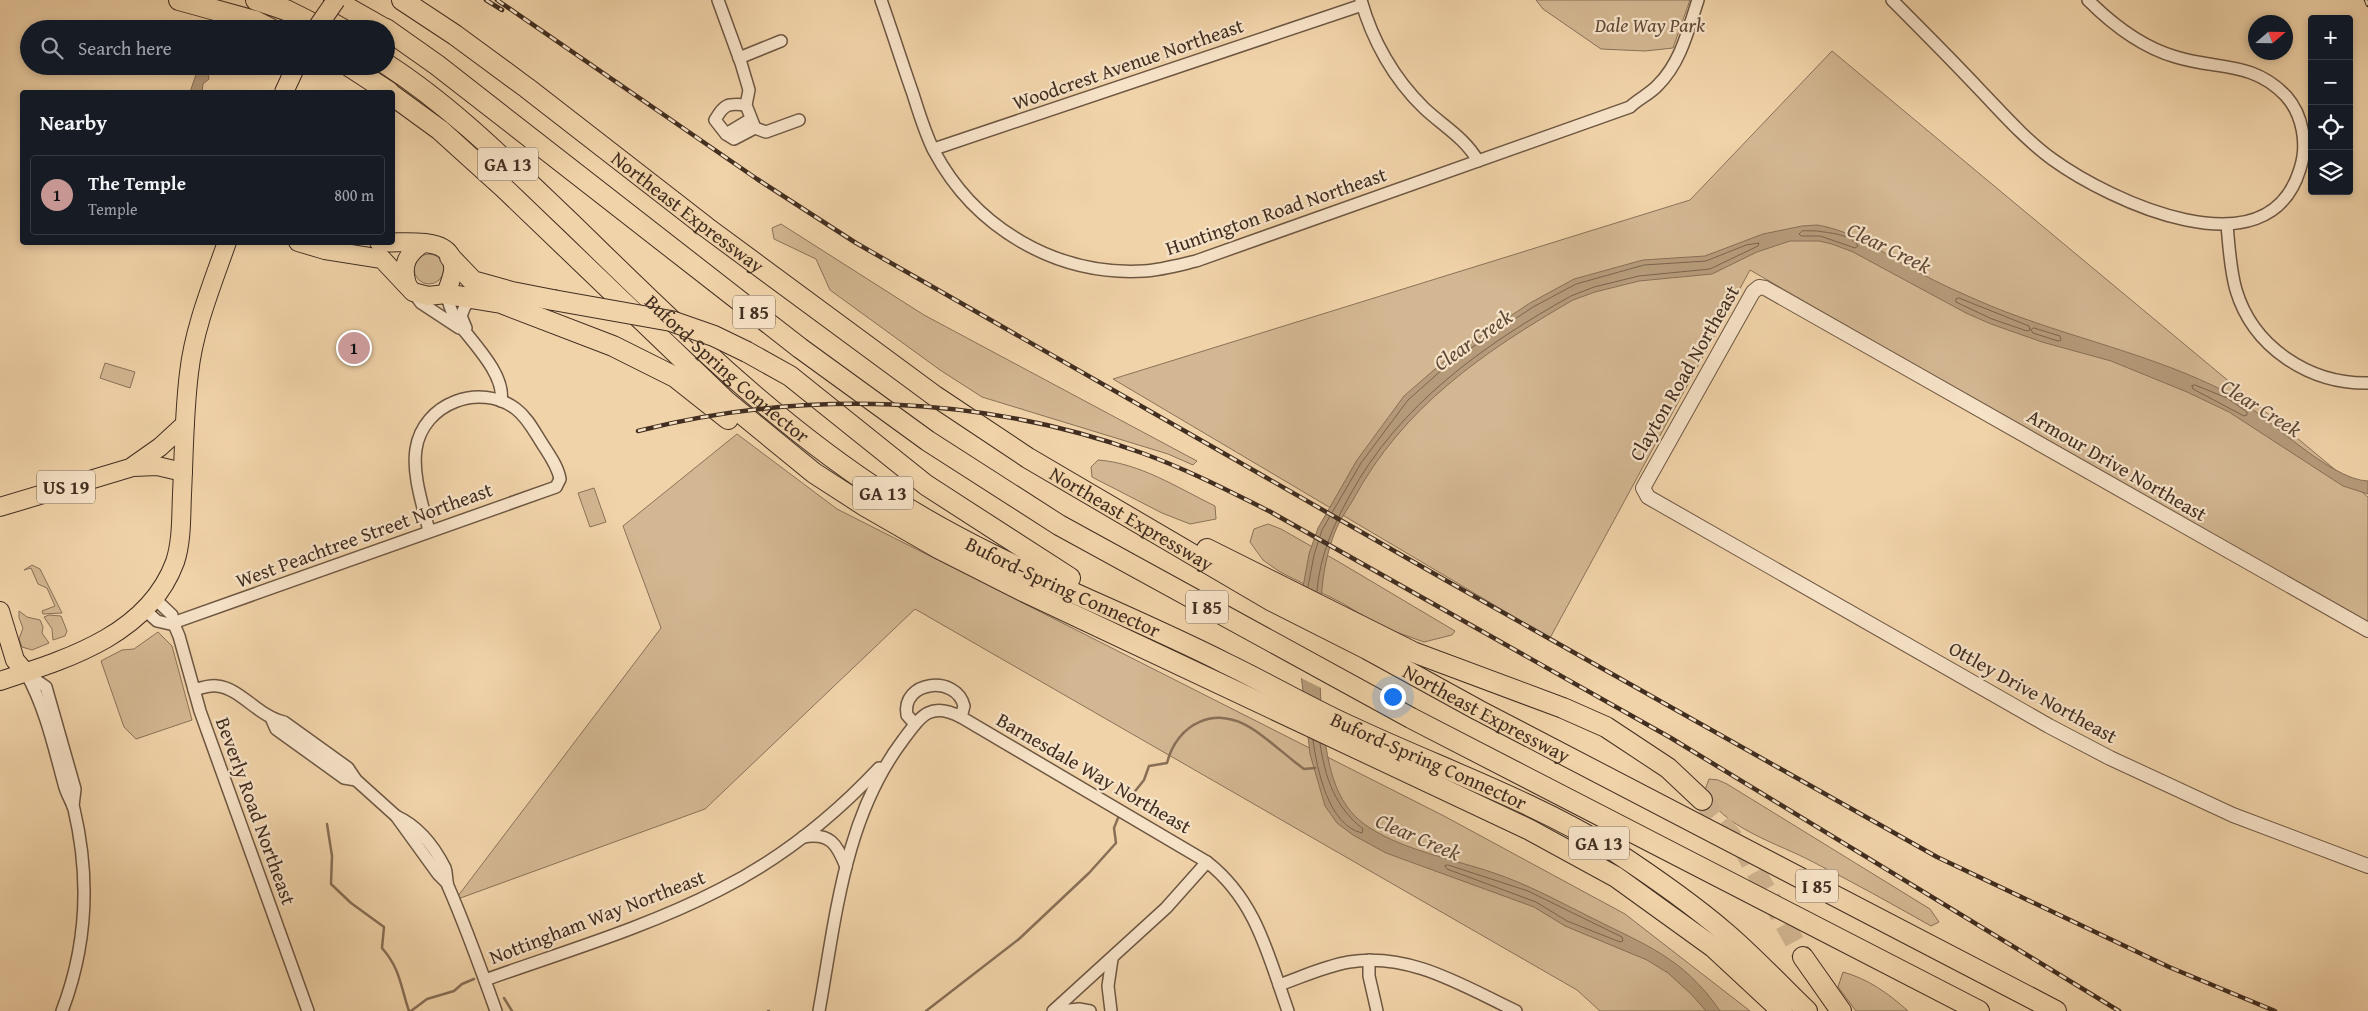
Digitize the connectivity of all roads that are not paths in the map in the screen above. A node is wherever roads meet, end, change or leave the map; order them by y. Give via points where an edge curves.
1 (179, 0) edge
2 (256, 0) edge
3 (335, 0) edge
4 (402, 0) edge
5 (426, 0) edge
6 (718, 0) edge
7 (881, 0) edge
8 (1698, 0) edge
9 (1892, 0) edge
10 (2088, 0) edge
11 (1362, 2) edge
12 (251, 20) edge
13 (306, 20) edge
14 (322, 20) edge
15 (370, 20) edge
16 (395, 35) edge
17 (781, 41) dead end
18 (739, 58) junction
19 (395, 70) edge
20 (292, 75) edge
21 (363, 75) edge
22 (527, 88) junction
23 (285, 90) edge
24 (386, 90) edge
25 (395, 97) edge
26 (746, 105) junction
27 (799, 120) dead end
28 (753, 124) junction
29 (934, 149) junction
30 (1478, 161) junction
31 (2227, 225) junction
32 (395, 242) edge
33 (423, 243) junction
34 (226, 245) edge
35 (308, 245) edge
36 (450, 257) junction
37 (409, 287) junction
38 (446, 294) junction
39 (474, 297) junction
40 (1847, 334) joint
41 (470, 336) junction
42 (2368, 383) edge
43 (501, 401) junction
44 (185, 424) junction
45 (133, 466) junction
46 (183, 472) junction
47 (814, 472) junction
48 (0, 507) edge
49 (1692, 522) joint
50 (429, 531) junction
51 (149, 603) junction
52 (0, 611) edge
53 (172, 622) junction
54 (2368, 630) edge
55 (1367, 639) junction
56 (1189, 646) junction
57 (26, 673) junction
58 (0, 681) edge
59 (194, 690) junction
60 (1274, 699) junction
61 (961, 717) junction
62 (915, 724) junction
63 (1353, 737) junction
64 (888, 760) junction
65 (1702, 800) tunnel mouth
66 (804, 836) junction
67 (1207, 862) junction
68 (2368, 866) edge
69 (846, 867) junction
70 (1822, 930) junction
71 (1803, 957) tunnel mouth
72 (1112, 959) junction
73 (1369, 960) junction
74 (485, 980) junction
75 (1279, 985) junction
76 (62, 1011) edge
77 (308, 1011) edge
78 (496, 1011) edge
79 (819, 1011) edge
80 (1053, 1011) edge
81 (1060, 1011) edge
82 (1090, 1011) edge
83 (1112, 1011) edge
84 (1288, 1011) edge
85 (1377, 1011) edge
86 (1516, 1011) edge
87 (1782, 1011) edge
88 (1807, 1011) edge
89 (1841, 1011) edge
90 (1949, 1011) edge
91 (1979, 1011) edge
92 (2056, 1011) edge

1 - 12 highway
2 - 13 highway
3 - 14 main road, bridge
3 - 15 highway, Northeast Expressway / I 85
4 - 22 highway, Northeast Expressway / I 85
5 - 22 highway via 506,56
6 - 18 street
7 - 29 street, Huntington Road Northeast
8 - 30 street, Huntington Road Northeast via 1678,58 1648,95 1630,107
9 - 31 street via 2017,129 2053,160 2142,208 2173,217
10 - 31 street via 2124,32 2149,47 2176,57 2254,73 2288,98 2298,116 2303,137 2303,159 2296,180 2284,198 2268,212 2248,221
11 - 29 street, Woodcrest Avenue Northeast
11 - 30 street via 1377,42 1398,77 1425,108 1464,141
16 - 70 highway, Northeast Expressway / I 85 via 800,348 928,442 1059,525 1411,718
17 - 18 street
18 - 26 street via 749,90
19 - 56 highway, Buford-Spring Connector / GA 13 via 475,134 750,392 820,451 930,521
20 - 23 main road
21 - 24 highway
22 - 55 highway, Northeast Expressway / I 85 via 706,227 935,396 1028,458 1163,538
25 - 47 highway, Buford-Spring Connector / GA 13 via 440,130 726,400
26 - 28 street
26 - 28 street via 732,104 722,108 716,120 726,134
27 - 28 street via 766,132
29 - 30 street, Huntington Road Northeast via 966,197 1011,236 1066,262 1125,271 1163,269 1196,261
31 - 42 street via 2236,291 2252,324 2263,338 2278,353 2309,372 2342,382
32 - 33 main road
33 - 36 main road via 442,246
33 - 37 main road via 407,258 404,272
34 - 44 main road via 193,348
35 - 37 main road via 382,259
36 - 38 main road via 453,271
36 - 56 highway, bridge via 473,281 512,292 671,321 747,352 790,376 926,485 990,528
37 - 38 main road via 428,296
37 - 41 street via 421,303
38 - 39 highway
38 - 41 street via 452,314
39 - 41 street via 461,316
39 - 47 highway via 536,315 647,361 675,377 770,452
40 - 49 street, Clayton Road Northeast via 1765,288 1759,287 1753,292 1643,488 1648,497
40 - 54 street, Armour Drive Northeast
41 - 43 street via 503,392
43 - 50 street via 471,397 455,401 429,419 421,433 416,446 416,466
43 - 50 street, West Peachtree Street Northeast via 524,416 555,464 558,484
44 - 45 main road, US 19
44 - 46 main road
45 - 46 main road via 156,466
45 - 48 main road, US 19
46 - 51 main road via 175,561
47 - 60 highway, Buford-Spring Connector / GA 13 via 938,548 1025,592
49 - 68 street, Ottley Drive Northeast via 2101,753 2233,815
50 - 53 street, West Peachtree Street Northeast
51 - 53 street via 163,624
51 - 57 main road via 119,631 97,644
52 - 57 main road via 15,660
53 - 59 street, Beverly Road Northeast via 180,636
55 - 65 highway via 1563,708 1606,727 1653,757
55 - 92 highway, Northeast Expressway / I 85 via 1462,702
56 - 60 highway, Buford-Spring Connector / GA 13 via 1225,663
57 - 58 main road
57 - 76 street via 36,691 65,790 73,806 81,844 84,901 78,960
59 - 74 street via 221,686 272,720 284,722 348,768 356,780 396,816 447,883
59 - 77 street, Beverly Road Northeast
60 - 63 highway, Buford-Spring Connector / GA 13
61 - 62 street, Barnesdale Way Northeast via 936,710 924,714
61 - 62 street via 964,706 959,695 947,686 931,685 917,691 907,703 907,715
61 - 67 street, Barnesdale Way Northeast
62 - 64 street, Barnesdale Way Northeast
63 - 87 highway, Buford-Spring Connector / GA 13 via 1616,877 1713,947
63 - 88 highway, Buford-Spring Connector / GA 13 via 1560,820 1612,851 1726,933
64 - 66 street, Nottingham Way Northeast
64 - 69 street via 862,813
66 - 69 street via 817,834 826,837 841,854
66 - 74 street, Nottingham Way Northeast via 747,874 691,904
67 - 72 street via 1166,908
67 - 75 street, Barnesdale Way Northeast via 1230,882 1248,906
69 - 79 street
70 - 90 highway
70 - 91 highway, Northeast Expressway / I 85
71 - 89 highway
72 - 80 street
72 - 83 street via 1108,986
73 - 75 street via 1331,966
73 - 85 street
73 - 86 street via 1400,962 1429,970
74 - 78 street
75 - 84 street, Barnesdale Way Northeast
81 - 82 street

